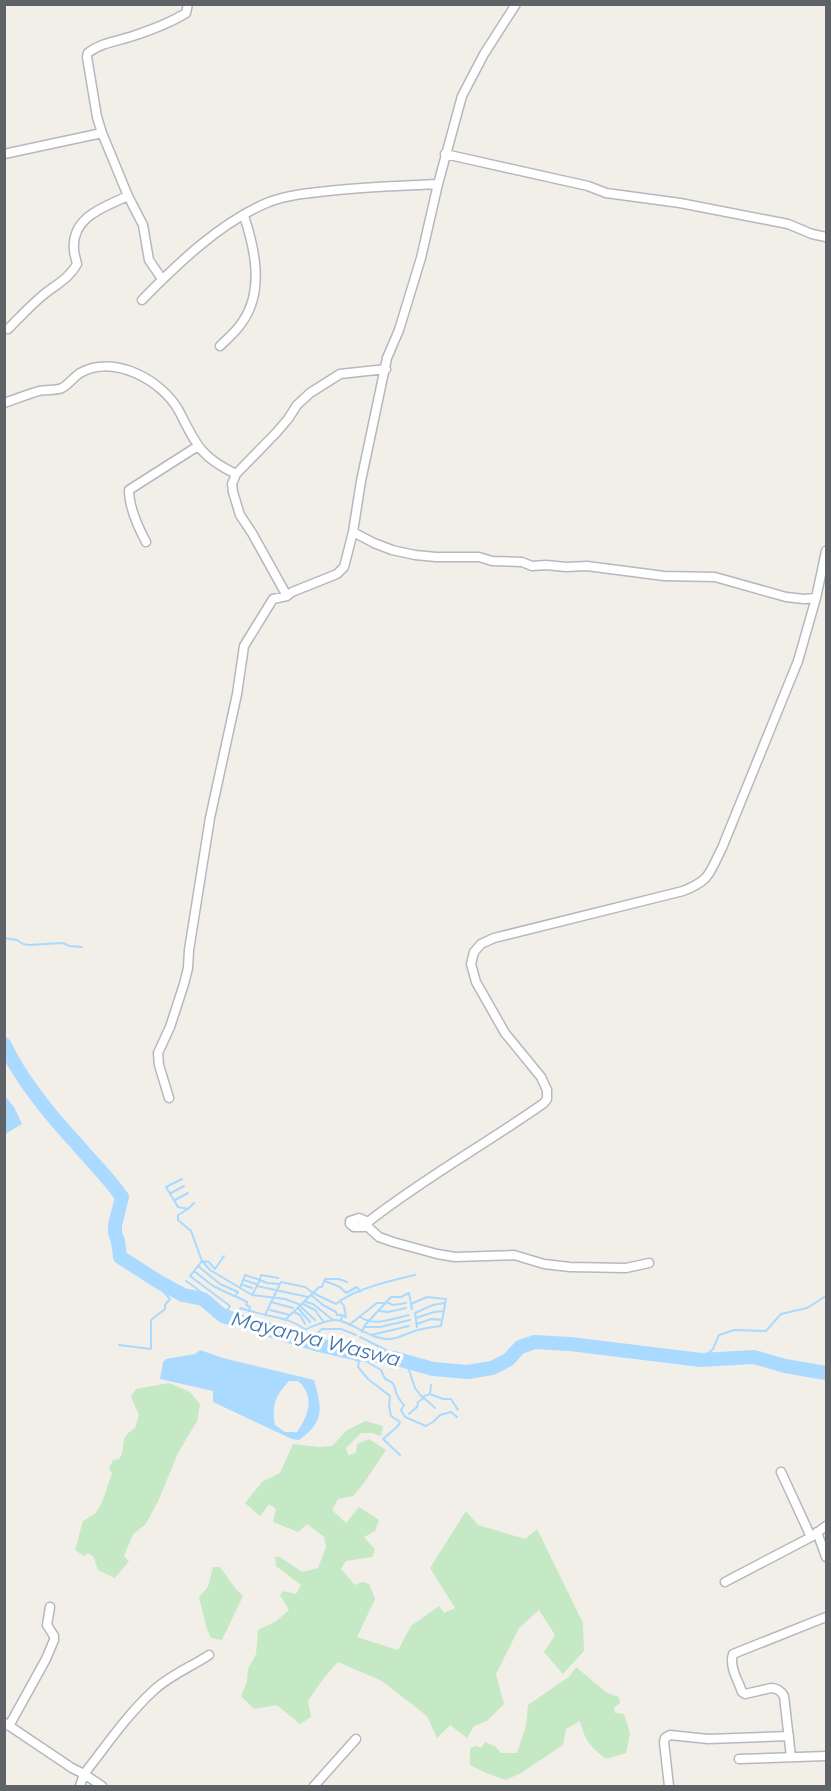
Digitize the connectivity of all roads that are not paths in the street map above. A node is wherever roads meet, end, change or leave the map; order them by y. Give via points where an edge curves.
1 (188, 4) edge
2 (516, 4) edge
3 (102, 133) junction
4 (4, 154) edge
5 (445, 154) junction
6 (438, 184) junction
7 (128, 196) junction
8 (244, 216) junction
9 (826, 237) edge
10 (162, 279) junction
11 (142, 300) dead end
12 (8, 329) dead end
13 (220, 346) dead end
14 (386, 369) junction
15 (4, 403) edge
16 (198, 446) junction
17 (236, 474) junction
18 (353, 532) junction
19 (146, 542) dead end
20 (826, 551) edge
21 (287, 596) junction
22 (816, 598) junction
23 (169, 1098) dead end
24 (649, 1263) dead end
25 (781, 1472) dead end
26 (826, 1526) edge
27 (814, 1534) junction
28 (826, 1557) edge
29 (725, 1582) dead end
30 (50, 1607) dead end
31 (826, 1617) edge
32 (209, 1655) dead end
33 (7, 1724) edge
34 (789, 1736) junction
35 (356, 1739) dead end
36 (826, 1756) edge
37 (791, 1757) junction
38 (739, 1759) dead end
39 (84, 1774) junction
40 (80, 1786) edge
41 (102, 1786) edge
42 (314, 1786) edge
43 (669, 1786) edge

1 - 3 street via 186,13 171,21 88,53 93,99
2 - 5 street via 462,96
3 - 4 street
3 - 7 street
5 - 6 street
5 - 9 street via 606,193 788,224
6 - 8 street via 311,193 270,202
6 - 14 street via 421,258
7 - 10 street via 143,225 149,260
7 - 12 street via 86,217 75,236 75,267
8 - 10 street
8 - 13 street via 256,261 255,284 243,321
10 - 11 street
14 - 17 street via 340,374 310,393
14 - 18 street
15 - 16 street via 61,388 80,373 93,369 120,368 142,375 162,389 176,405
16 - 17 street via 211,461
16 - 19 street via 129,490 129,500
17 - 21 street via 232,484 236,507
18 - 21 street via 344,567 337,574
18 - 22 street via 392,550 415,555 715,577 786,597
20 - 22 street
21 - 23 street via 273,599 244,646 210,818 188,968 158,1053
22 - 24 street via 798,661 707,877 683,891 516,932 486,941 477,948 471,964 476,982 505,1033 541,1077 547,1099 368,1225 378,1237 455,1257 514,1255 570,1267 627,1268
25 - 27 street
26 - 27 street
27 - 28 street
27 - 29 street
30 - 33 street via 47,1624 54,1640
31 - 34 street via 732,1657 742,1692 776,1689 782,1693
32 - 39 street via 153,1691
33 - 39 street
34 - 37 street
34 - 43 street via 670,1735 664,1742
35 - 42 street
36 - 37 street
37 - 38 street
39 - 40 street
39 - 41 street

